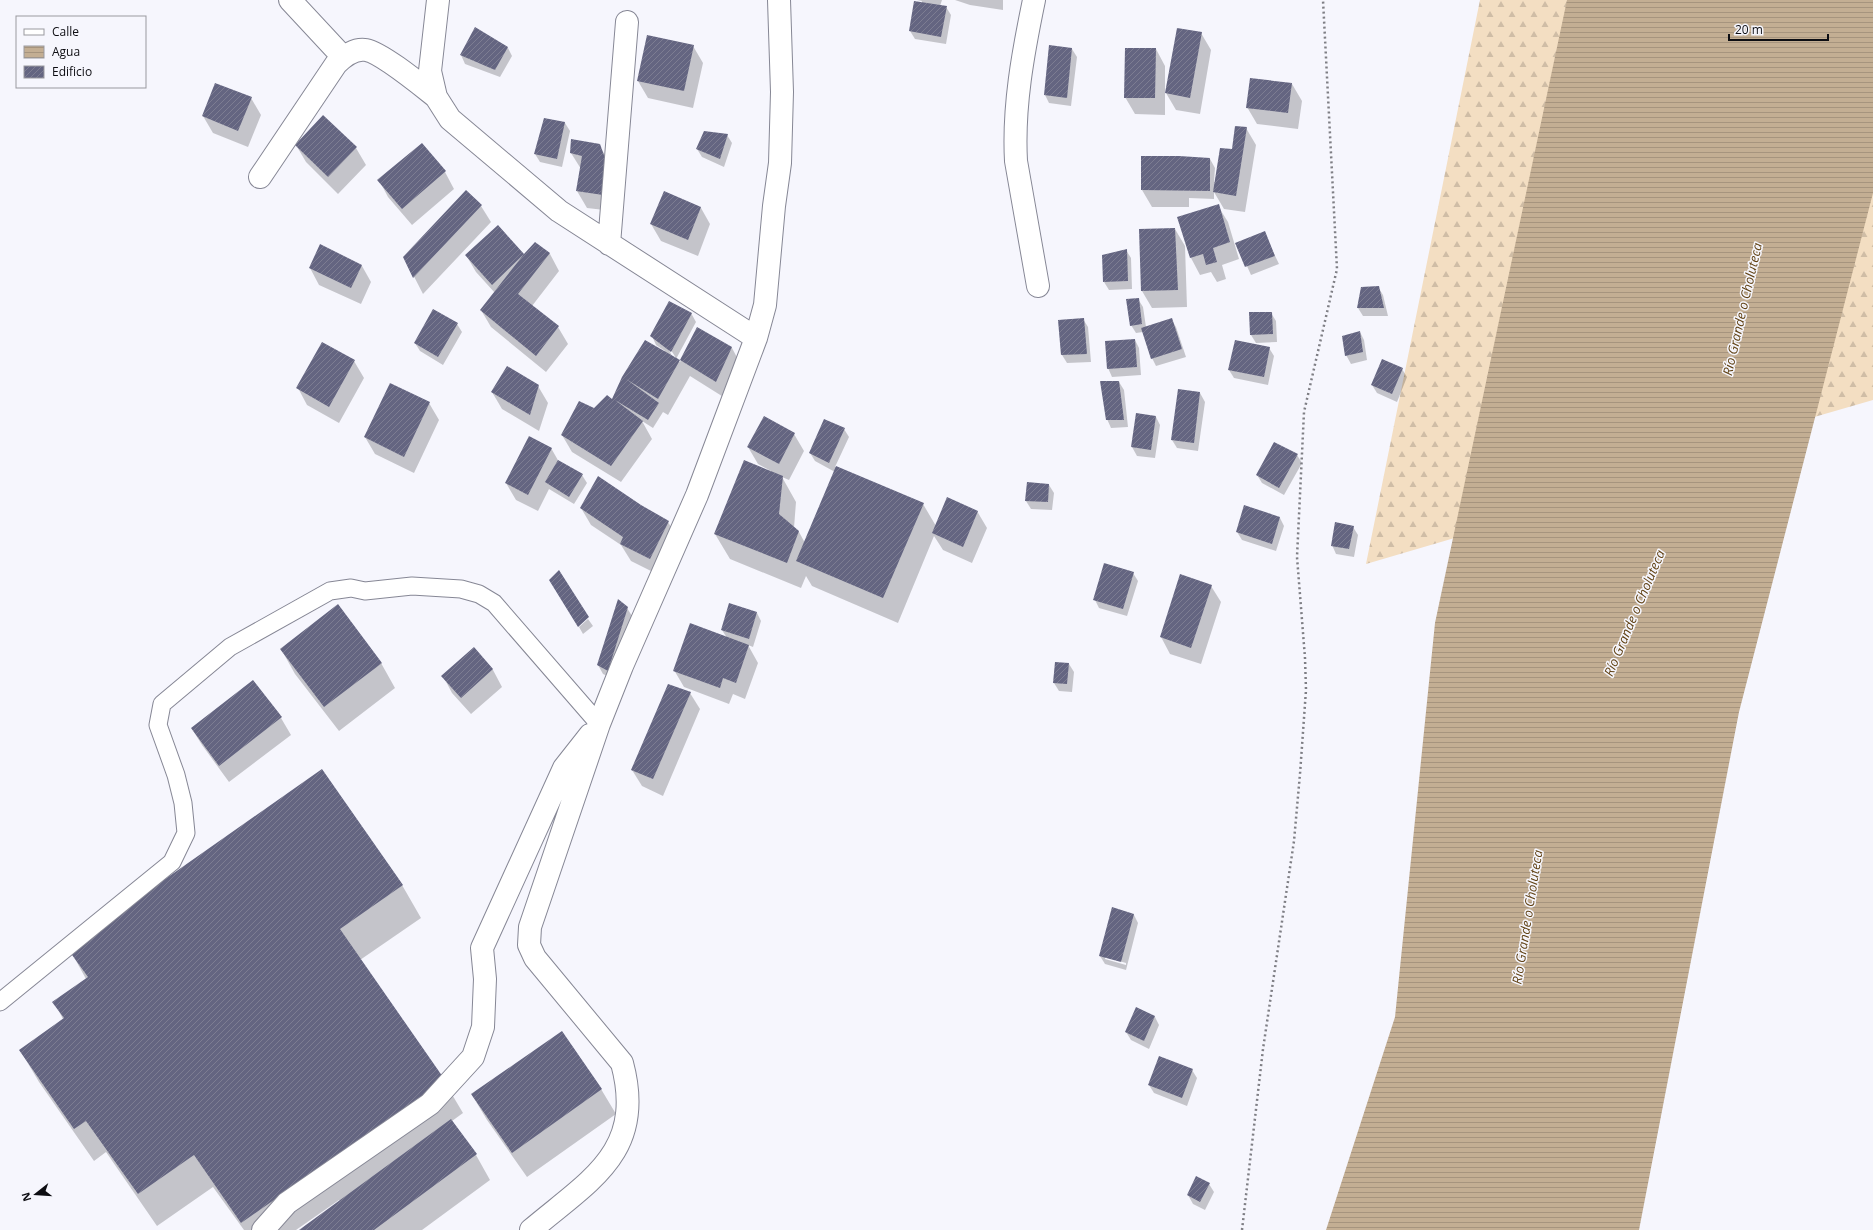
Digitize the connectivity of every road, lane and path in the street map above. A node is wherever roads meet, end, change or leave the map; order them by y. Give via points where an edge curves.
1 (290, 0) edge
2 (438, 0) edge
3 (779, 0) edge
4 (1034, 0) edge
5 (1323, 0) edge
6 (627, 22) dead end
7 (343, 57) junction
8 (436, 97) junction
9 (260, 178) dead end
10 (609, 244) junction
11 (1038, 286) dead end
12 (756, 338) junction
13 (600, 724) junction
14 (0, 1002) edge
15 (262, 1230) edge
16 (531, 1230) edge
17 (1242, 1230) edge

1 - 7 street
2 - 8 street via 430,71
3 - 12 street via 782,92 780,163 765,305
4 - 11 street via 1019,81 1015,146
5 - 17 path via 1337,269 1304,412 1297,557 1306,690 1300,774 1294,841 1263,1049
6 - 10 street
7 - 8 street via 352,52 366,50 379,56
7 - 9 street
8 - 10 street via 450,119 528,186 559,212
10 - 12 street
12 - 13 street via 696,495 622,666
13 - 14 lane via 494,603 480,594 461,588 412,586 330,591 230,647 162,704 158,725 176,775 186,833 172,862
13 - 15 street via 564,768 482,948 485,979 483,1027 473,1057 430,1104 287,1203
13 - 16 street via 530,927 529,945 535,958 622,1063 627,1079 628,1117 616,1152 605,1168

